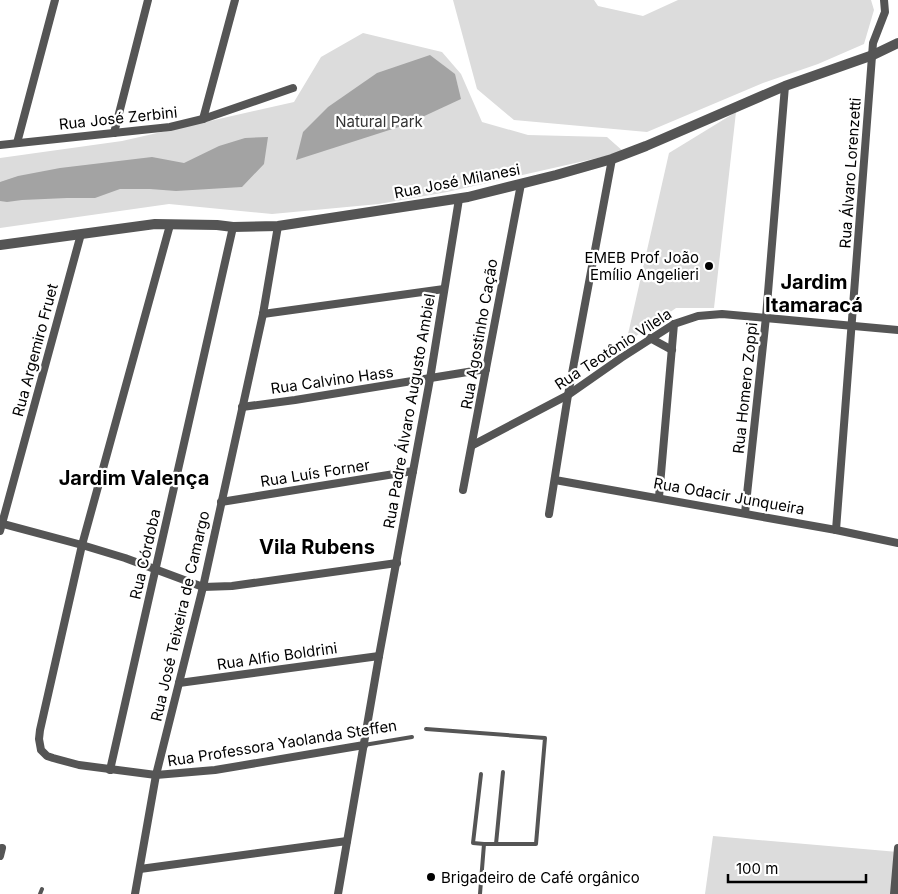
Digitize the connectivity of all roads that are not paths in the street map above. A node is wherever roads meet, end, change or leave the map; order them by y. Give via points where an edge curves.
1 (55, 0) edge
2 (148, 0) edge
3 (235, 0) edge
4 (884, 0) edge
5 (898, 43) edge
6 (873, 55) junction
7 (785, 86) junction
8 (293, 88) dead end
9 (203, 119) junction
10 (114, 133) junction
11 (17, 142) junction
12 (0, 145) edge
13 (612, 159) junction
14 (521, 184) junction
15 (459, 199) junction
16 (170, 225) junction
17 (278, 226) junction
18 (233, 228) junction
19 (81, 234) junction
20 (0, 245) edge
21 (444, 289) junction
22 (263, 314) junction
23 (766, 317) junction
24 (674, 324) junction
25 (852, 326) junction
26 (898, 330) edge
27 (650, 338) junction
28 (672, 350) junction
29 (486, 369) junction
30 (430, 379) junction
31 (568, 395) junction
32 (242, 407) junction
33 (473, 445) junction
34 (412, 471) junction
35 (555, 480) junction
36 (464, 490) dead end
37 (659, 497) junction
38 (221, 502) junction
39 (746, 513) junction
40 (549, 514) dead end
41 (1, 526) edge
42 (836, 530) junction
43 (898, 543) edge
44 (82, 545) junction
45 (396, 563) junction
46 (156, 570) junction
47 (203, 587) junction
48 (379, 656) junction
49 (179, 683) junction
50 (426, 729) dead end
51 (412, 737) dead end
52 (364, 745) junction
53 (110, 770) junction
54 (504, 772) dead end
55 (481, 774) dead end
56 (156, 775) junction
57 (347, 841) junction
58 (484, 844) junction
59 (496, 844) junction
60 (2, 848) dead end
61 (898, 848) edge
62 (898, 852) edge
63 (0, 856) edge
64 (140, 869) junction
65 (135, 894) edge
66 (338, 894) edge
67 (480, 894) edge
68 (894, 894) edge

1 - 11 street
2 - 10 street
3 - 9 street
4 - 6 street, Rua Álvaro Lorenzetti via 885,12
5 - 6 street, Rua José Milanesi
6 - 7 street, Rua José Milanesi
6 - 25 street, Rua Álvaro Lorenzetti
7 - 13 street, Rua José Milanesi
7 - 23 street, Rua Homero Zoppi
8 - 9 street, Rua José Zerbini
9 - 10 street, Rua José Zerbini via 156,129
10 - 11 street, Rua José Zerbini
11 - 12 street, Rua José Zerbini
13 - 14 street, Rua José Milanesi
13 - 31 street
14 - 15 street, Rua José Milanesi
14 - 29 street, Rua Agostinho Cação
15 - 17 street, Rua José Milanesi
15 - 21 street, Rua Padre Álvaro Augusto Ambiel
16 - 18 street, Rua José Milanesi
16 - 19 street, Rua José Milanesi via 155,224
16 - 44 street, Rua Professora Yaolanda Steffen
17 - 18 street, Rua José Milanesi
17 - 22 street, Rua José Teixeira de Camargo
18 - 46 street, Rua Córdoba
19 - 20 street, Rua José Milanesi
19 - 41 street, Rua Argemiro Fruet
21 - 22 street
21 - 30 street, Rua Padre Álvaro Augusto Ambiel
22 - 32 street, Rua José Teixeira de Camargo
23 - 24 street, Rua Teotônio Vilela via 722,314 698,316
23 - 25 street, Rua Teotônio Vilela
23 - 39 street, Rua Homero Zoppi
24 - 27 street, Rua Teotônio Vilela
24 - 28 street
25 - 26 street, Rua Teotônio Vilela
25 - 42 street, Rua Álvaro Lorenzetti
27 - 28 street
27 - 31 street, Rua Teotônio Vilela
28 - 37 street
29 - 30 street, Rua Calvino Hass
29 - 33 street, Rua Agostinho Cação
30 - 32 street, Rua Calvino Hass
30 - 34 street, Rua Padre Álvaro Augusto Ambiel
31 - 33 street, Rua Teotônio Vilela
31 - 35 street
32 - 38 street, Rua José Teixeira de Camargo
33 - 36 street, Rua Agostinho Cação
34 - 38 street, Rua Luís Forner
34 - 45 street, Rua Padre Álvaro Augusto Ambiel
35 - 37 street, Rua Odacir Junqueira
35 - 40 street
37 - 39 street, Rua Odacir Junqueira
38 - 47 street, Rua José Teixeira de Camargo
39 - 42 street, Rua Odacir Junqueira
41 - 44 street
42 - 43 street, Rua Odacir Junqueira
44 - 46 street
44 - 53 street, Rua Professora Yaolanda Steffen via 40,730 40,746 44,754 52,758
45 - 47 street via 232,586
45 - 48 street, Rua Padre Álvaro Augusto Ambiel
46 - 47 street
46 - 53 street, Rua Córdoba
47 - 49 street, Rua José Teixeira de Camargo
48 - 49 street, Rua Alfio Boldrini
48 - 52 street, Rua Padre Álvaro Augusto Ambiel
49 - 56 street, Rua José Teixeira de Camargo
50 - 59 lane via 545,738 536,844
51 - 52 lane, Rua Professora Yaolanda Steffen
52 - 56 street, Rua Professora Yaolanda Steffen via 215,770
52 - 57 street, Rua Padre Álvaro Augusto Ambiel
53 - 56 street, Rua Professora Yaolanda Steffen
54 - 59 lane
55 - 58 lane via 473,843
56 - 64 street, Rua José Teixeira de Camargo
57 - 64 street
57 - 66 street, Rua Padre Álvaro Augusto Ambiel
58 - 59 lane
58 - 67 lane
60 - 63 street
61 - 62 street
62 - 68 street
64 - 65 street, Rua José Teixeira de Camargo

